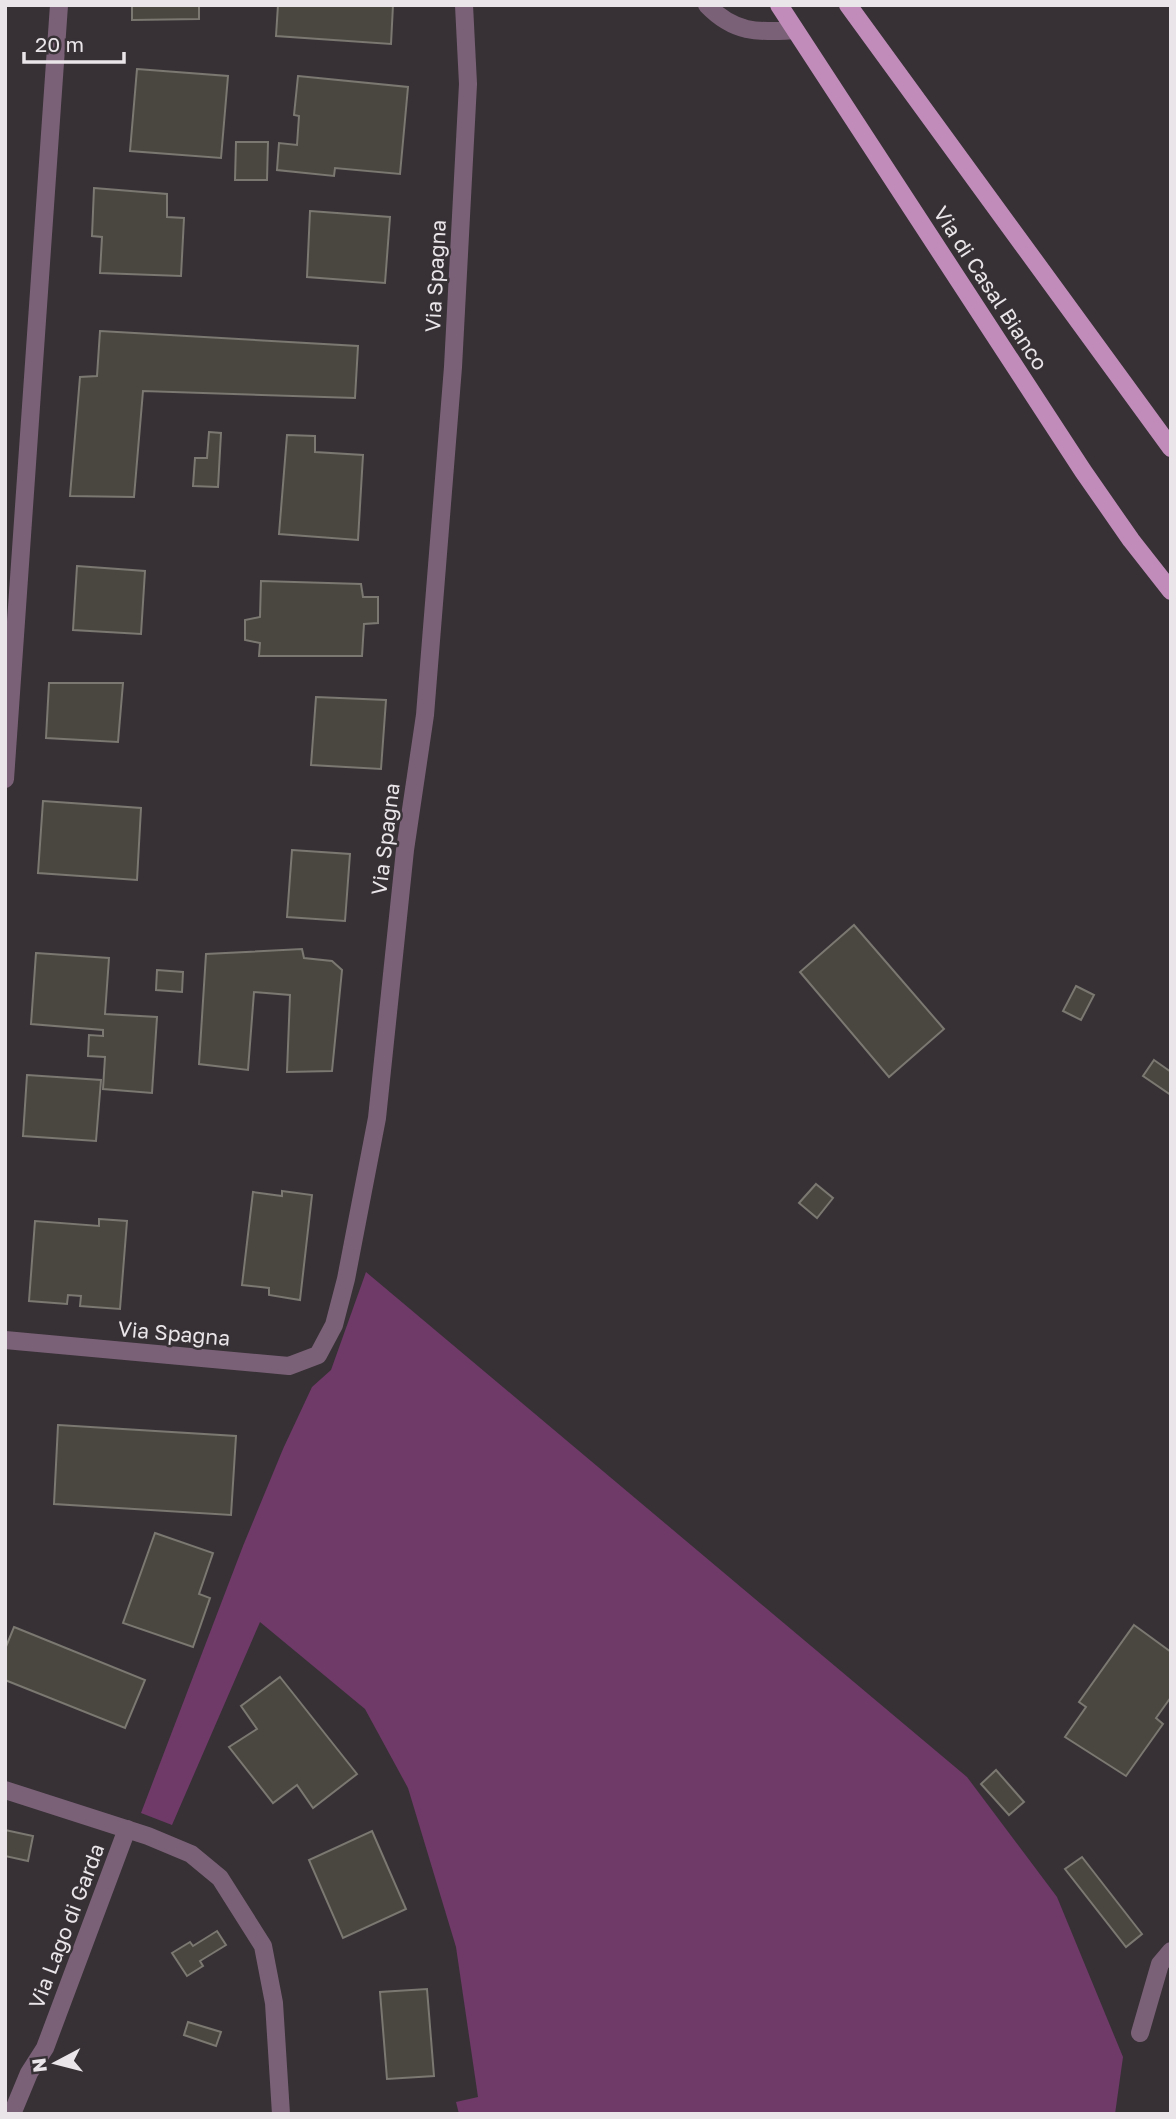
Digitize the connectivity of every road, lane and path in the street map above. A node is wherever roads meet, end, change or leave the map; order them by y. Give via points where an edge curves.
1 (59, 5) edge
2 (464, 5) edge
3 (707, 5) edge
4 (779, 5) edge
5 (848, 5) edge
6 (795, 30) junction
7 (1171, 448) edge
8 (1171, 591) edge
9 (10, 641) edge
10 (5, 779) edge
11 (5, 1340) edge
12 (5, 1790) edge
13 (127, 1829) junction
14 (1171, 1951) edge
15 (1140, 2033) dead end
16 (12, 2114) edge
17 (281, 2114) edge

1 - 9 street
2 - 11 street, Via Spagna via 468,84 453,367 425,715 405,850 377,1118 334,1325 318,1355 289,1366
3 - 6 street via 740,29
4 - 6 main road, Via di Casal Bianco
5 - 7 main road
6 - 8 main road, Via di Casal Bianco via 1095,489
9 - 10 street
12 - 13 street
13 - 16 street, Via Lago di Garda via 45,2048
13 - 17 street via 191,1854 220,1878 263,1946 274,2003
14 - 15 street via 1160,1964

